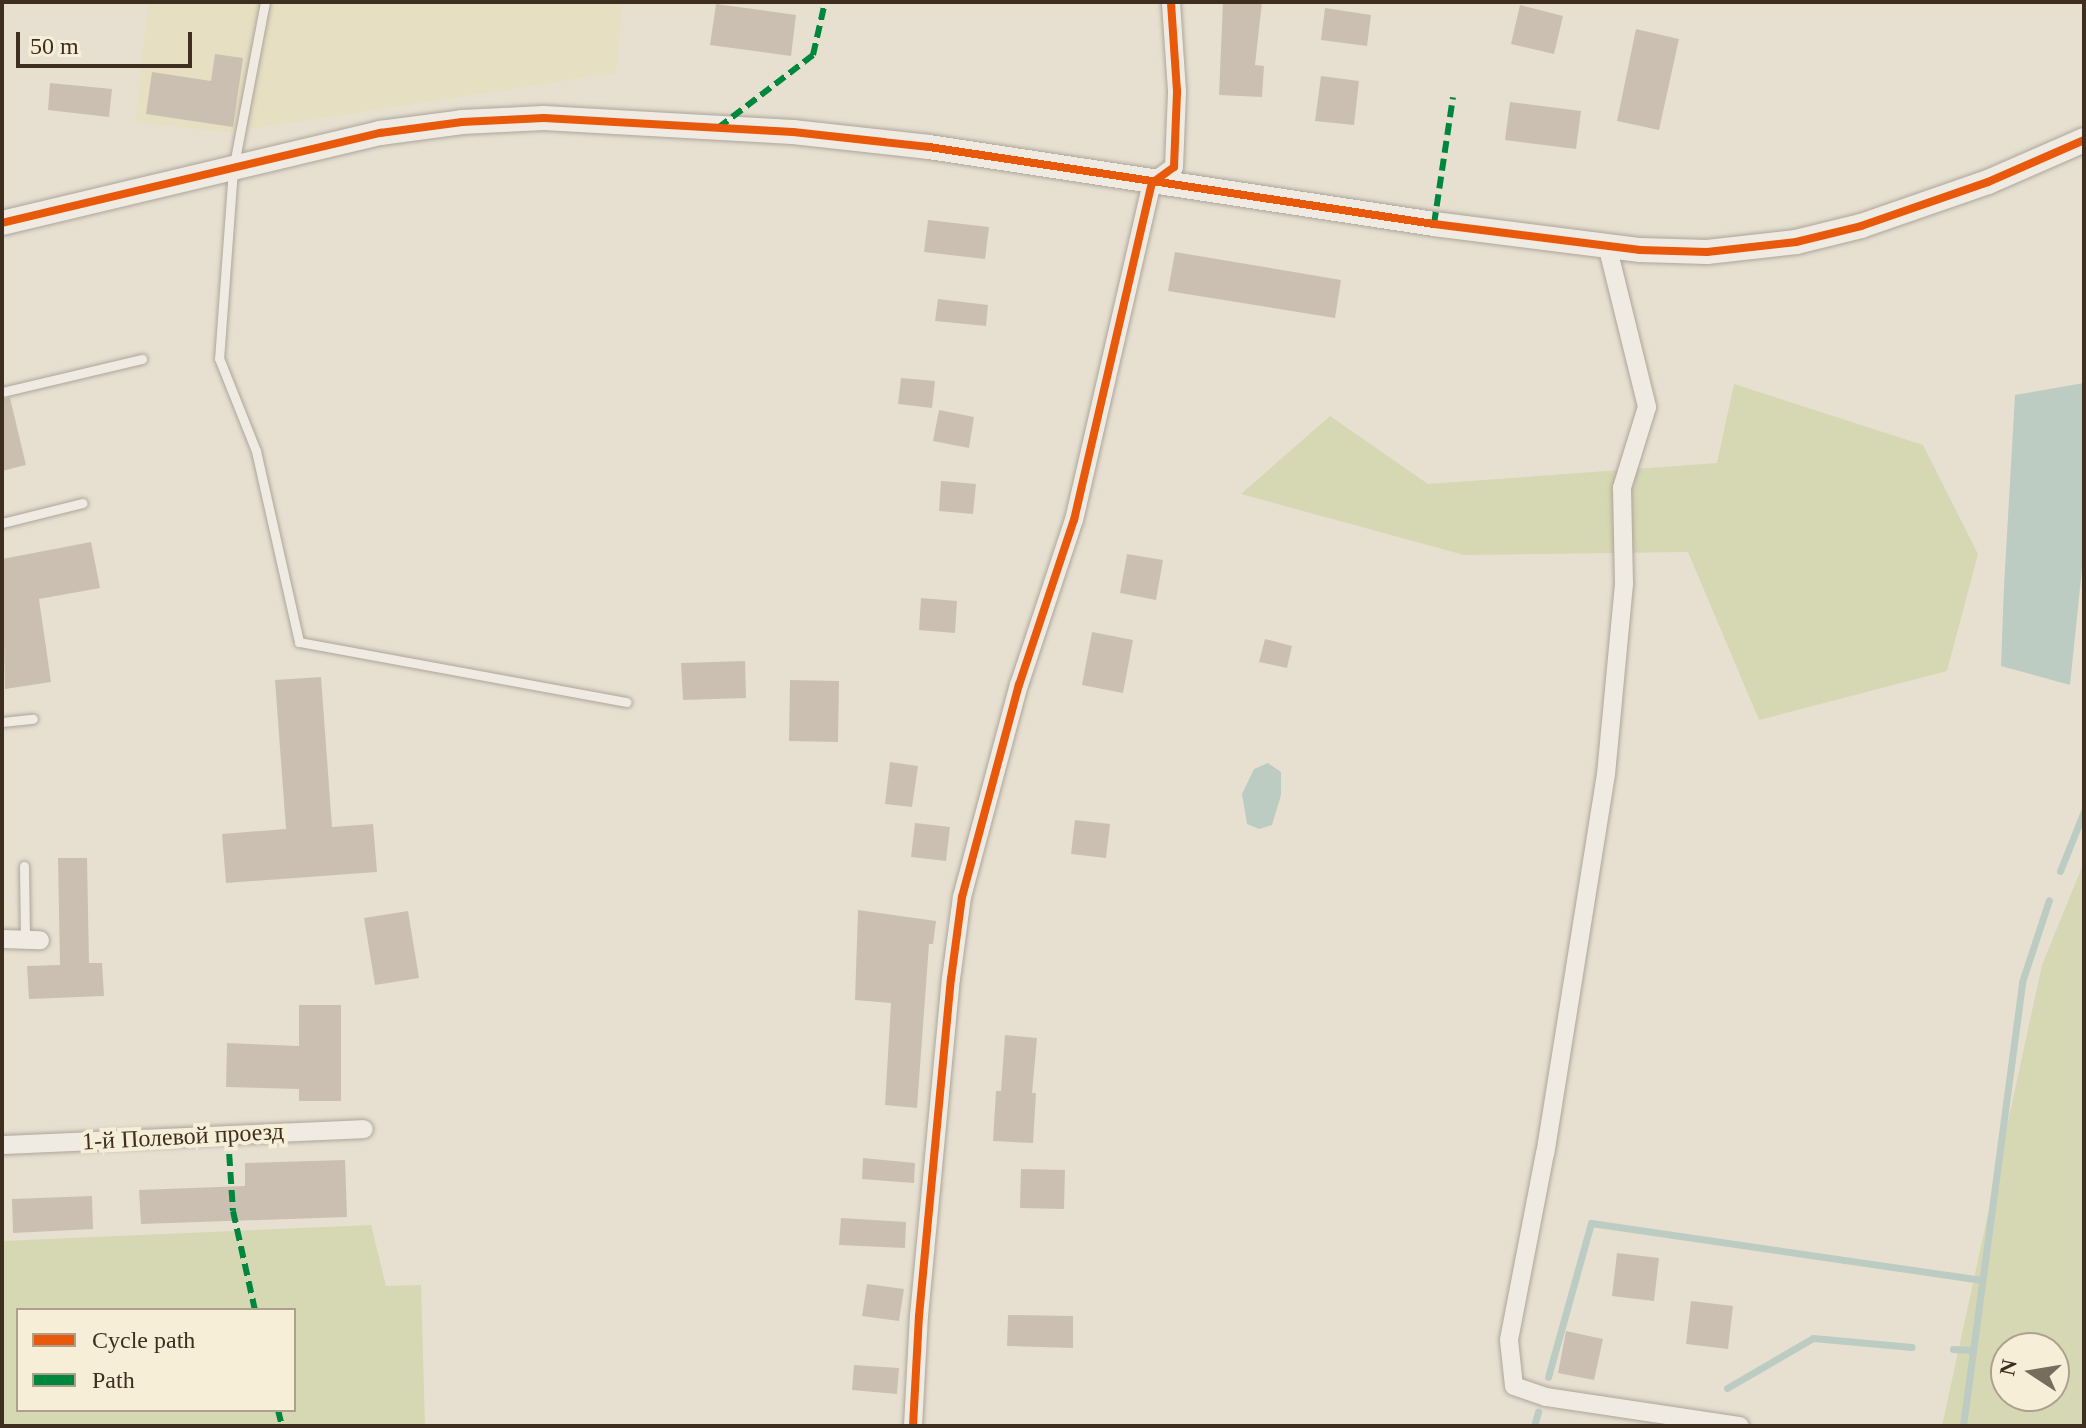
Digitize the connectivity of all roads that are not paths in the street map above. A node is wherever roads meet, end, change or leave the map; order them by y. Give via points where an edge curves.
1 (265, 2) edge
2 (1171, 2) edge
3 (2084, 140) edge
4 (233, 169) junction
5 (1152, 183) junction
6 (2, 223) edge
7 (1607, 245) junction
8 (142, 359) dead end
9 (2, 392) edge
10 (83, 503) dead end
11 (2, 523) edge
12 (627, 702) dead end
13 (33, 719) dead end
14 (2, 722) edge
15 (24, 866) dead end
16 (2, 939) edge
17 (33, 939) joint
18 (364, 1129) dead end
19 (2, 1145) edge
20 (913, 1426) edge
21 (1740, 1426) edge

1 - 4 lane
2 - 5 street via 1177,91 1174,167
3 - 7 street via 1953,195 1818,238 1707,252
4 - 5 street via 394,130 544,118 793,132 1044,163
4 - 6 street
4 - 12 lane via 219,358 256,451 299,642
5 - 7 street
5 - 20 street via 1074,520 1015,699 962,897
7 - 21 street via 1647,407 1622,488 1624,584 1606,774 1509,1340 1514,1386 1546,1397
8 - 9 lane
10 - 11 lane
13 - 14 lane
15 - 17 lane
16 - 17 street
18 - 19 street, 1-й Полевой проезд

